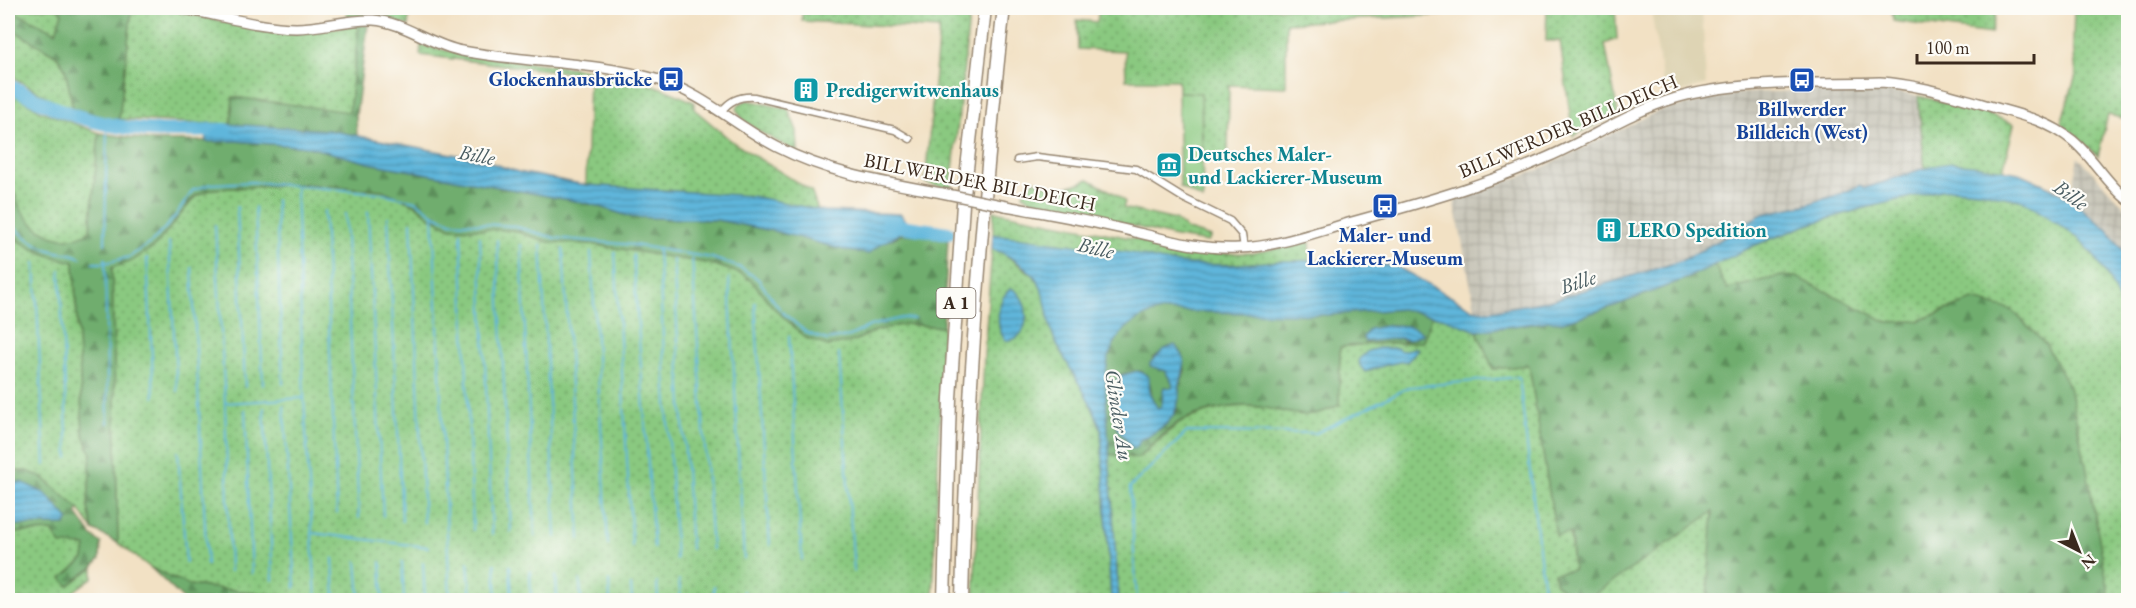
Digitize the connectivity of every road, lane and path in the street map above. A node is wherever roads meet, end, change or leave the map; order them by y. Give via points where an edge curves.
1 (180, 8) edge
2 (985, 8) edge
3 (1004, 8) edge
4 (722, 111) junction
5 (910, 139) dead end
6 (1017, 160) dead end
7 (2128, 200) edge
8 (1244, 248) junction
9 (944, 600) edge
10 (962, 600) edge

1 - 4 street, BILLWERDER BILLDEICH via 294,28 374,20 462,51 641,76 691,94
2 - 9 highway, A 1 via 963,204 950,398
3 - 10 highway, A 1 via 980,258
4 - 5 street, BILLWERDER BILLDEICH via 734,100 754,97 895,130
4 - 8 street, BILLWERDER BILLDEICH, bridge via 761,138 817,165 850,175 1116,227 1177,243
6 - 8 street, BILLWERDER BILLDEICH via 1036,157 1136,169 1230,221 1242,235
7 - 8 street, BILLWERDER BILLDEICH via 2085,151 2043,122 1902,83 1740,86 1675,98 1548,157 1458,191 1287,240

